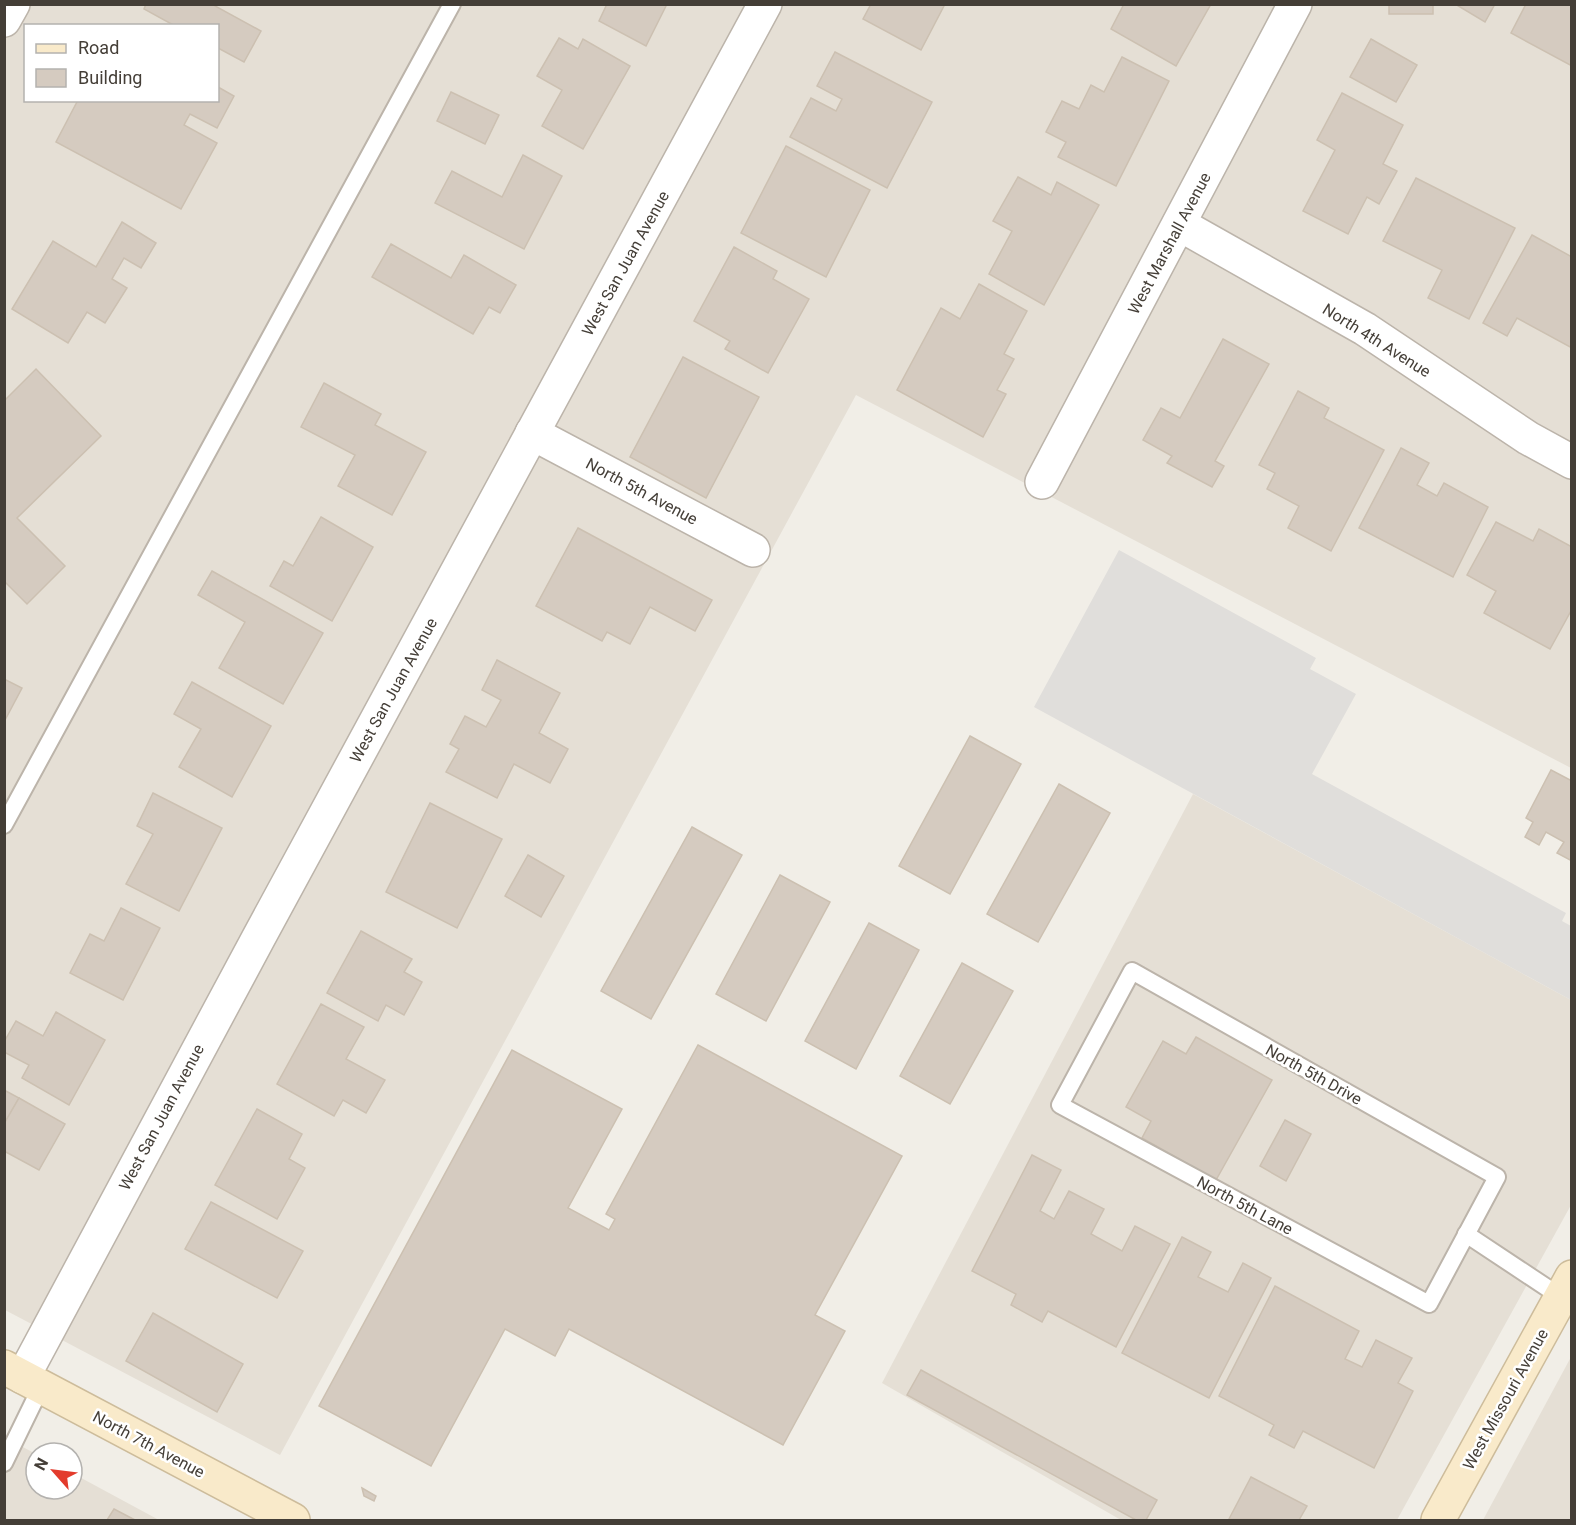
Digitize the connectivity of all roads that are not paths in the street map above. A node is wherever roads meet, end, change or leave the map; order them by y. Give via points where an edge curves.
1 (13, 4) edge
2 (452, 4) edge
3 (765, 4) edge
4 (1295, 4) edge
5 (4, 20) edge
6 (1179, 224) junction
7 (532, 433) junction
8 (1572, 462) edge
9 (1042, 482) dead end
10 (753, 549) dead end
11 (4, 825) edge
12 (1132, 971) joint
13 (1466, 1234) junction
14 (1566, 1287) edge
15 (23, 1377) edge
16 (4, 1463) edge
17 (276, 1517) edge
18 (1438, 1521) edge

1 - 5 street
2 - 11 lane
3 - 7 street, West San Juan Avenue
4 - 6 street, West Marshall Avenue
6 - 8 street, North 4th Avenue via 1365,329 1528,438
6 - 9 street, West Marshall Avenue
7 - 10 street, North 5th Avenue
7 - 15 street, West San Juan Avenue
12 - 13 lane, North 5th Drive via 1497,1177
12 - 13 lane, North 5th Lane via 1060,1106 1429,1304
13 - 14 lane
14 - 18 main road, West Missouri Avenue
15 - 16 lane
15 - 17 main road, North 7th Avenue

